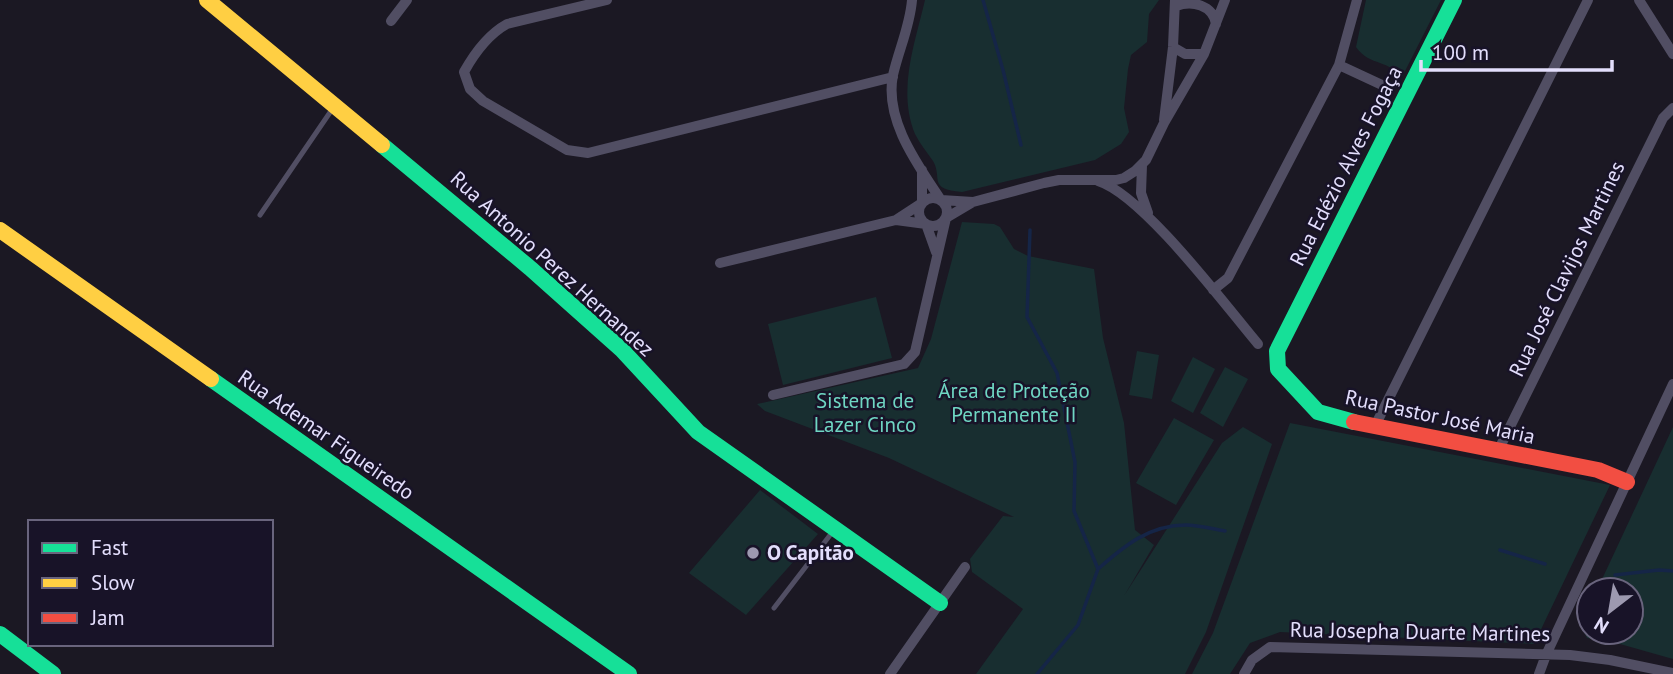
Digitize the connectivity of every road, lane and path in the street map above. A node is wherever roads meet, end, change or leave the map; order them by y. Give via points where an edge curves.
1 (207, 0) edge
2 (407, 0) edge
3 (607, 0) edge
4 (912, 0) edge
5 (1225, 0) edge
6 (1357, 0) edge
7 (1454, 0) edge
8 (1588, 0) edge
9 (1639, 0) edge
10 (1175, 3) edge
11 (391, 21) dead end
12 (1216, 27) junction
13 (1173, 47) junction
14 (1204, 54) junction
15 (1673, 54) edge
16 (1339, 65) junction
17 (892, 78) junction
18 (1382, 85) dead end
19 (335, 105) junction
20 (1673, 107) edge
21 (1164, 123) junction
22 (1142, 165) junction
23 (922, 170) junction
24 (1124, 178) junction
25 (1092, 180) junction
26 (1121, 194) junction
27 (942, 200) junction
28 (973, 202) junction
29 (922, 203) junction
30 (260, 215) dead end
31 (946, 218) junction
32 (896, 220) junction
33 (1152, 220) junction
34 (926, 224) junction
35 (0, 230) edge
36 (937, 254) junction
37 (720, 263) dead end
38 (1213, 290) junction
39 (1258, 344) dead end
40 (1276, 351) joint
41 (1673, 384) edge
42 (773, 395) dead end
43 (1375, 426) junction
44 (1498, 451) junction
45 (1627, 482) junction
46 (834, 530) junction
47 (965, 567) dead end
48 (940, 603) junction
49 (774, 608) dead end
50 (0, 634) edge
51 (1546, 655) junction
52 (1669, 672) edge
53 (53, 674) edge
54 (629, 674) edge
55 (890, 674) edge
56 (1244, 674) edge
57 (1539, 674) edge

1 - 19 street, Rua Antonio Perez Hernandez
2 - 11 street
3 - 17 street via 499,28 464,72 470,89 567,150 588,153
4 - 17 street
5 - 12 street
6 - 16 street
7 - 40 street, Rua Edézio Alves Fogaça
8 - 43 street
9 - 15 street
10 - 12 street via 1191,0 1207,6
10 - 13 street
12 - 14 street
13 - 14 street via 1185,54
13 - 21 street
14 - 21 street
16 - 18 street
16 - 38 street via 1228,278
17 - 23 street via 902,136
19 - 30 lane
19 - 46 street, Rua Antonio Perez Hernandez via 622,350 698,432
20 - 44 street, Rua José Clavijos Martines via 1663,118
21 - 22 street
22 - 24 street
22 - 33 street via 1141,193
23 - 27 street
23 - 29 street
24 - 25 street
24 - 26 street via 1118,186
25 - 26 street
25 - 28 street via 1059,180
26 - 33 street
27 - 28 street
27 - 29 street via 931,198
27 - 31 street
28 - 31 street
29 - 32 street
29 - 34 street via 919,214
31 - 34 street via 935,226
31 - 36 street
32 - 34 street
32 - 37 street
33 - 38 street
34 - 36 street
35 - 54 street, Rua Ademar Figueiredo
36 - 42 street via 911,359
38 - 39 street
40 - 43 street, Rua Pastor José Maria via 1278,369 1318,412
41 - 45 street
43 - 44 street, Rua Pastor José Maria
44 - 45 street, Rua Pastor José Maria via 1598,470
45 - 51 street
46 - 48 street, Rua Antonio Perez Hernandez
46 - 49 lane
47 - 48 street
48 - 55 street
50 - 53 street
51 - 52 street, Rua Josepha Duarte Martines via 1610,660
51 - 56 street, Rua Josepha Duarte Martines via 1270,647 1252,660
51 - 57 street

